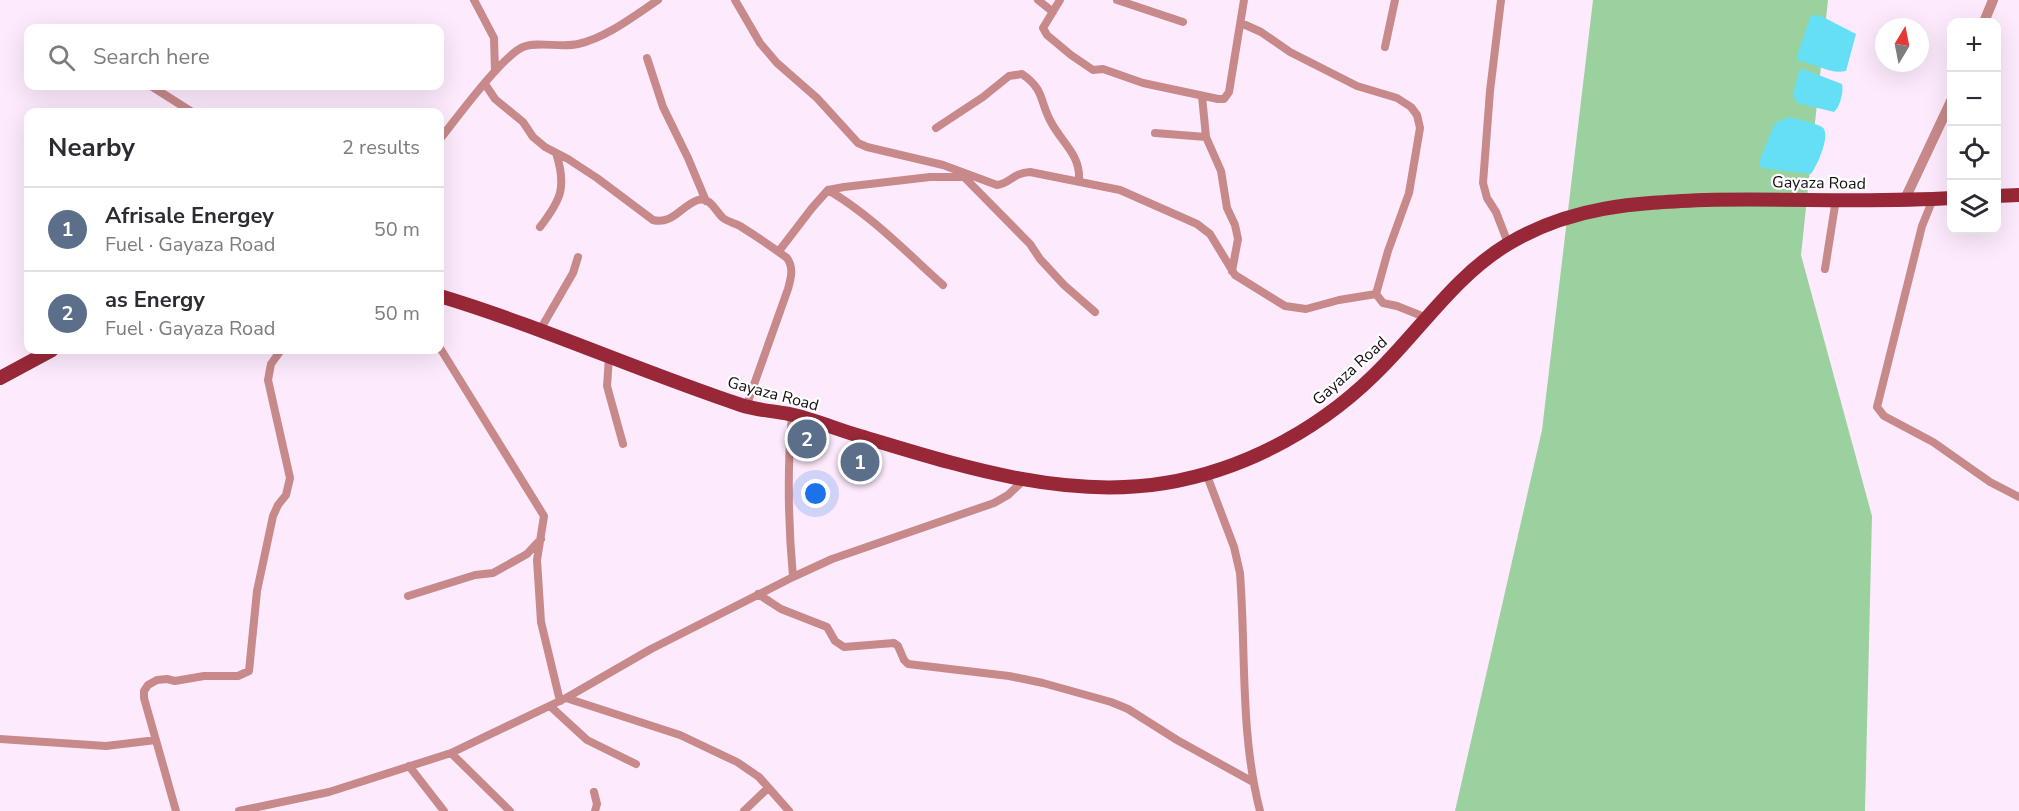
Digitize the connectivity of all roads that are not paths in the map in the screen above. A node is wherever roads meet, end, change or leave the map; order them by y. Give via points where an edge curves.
1 (474, 0) edge
2 (658, 0) edge
3 (735, 0) edge
4 (1038, 0) edge
5 (1060, 0) edge
6 (1117, 0) edge
7 (1244, 0) edge
8 (1395, 0) edge
9 (1501, 0) edge
10 (1993, 0) edge
11 (1053, 12) junction
12 (1986, 18) edge
13 (1183, 22) dead end
14 (1241, 23) junction
15 (1385, 48) dead end
16 (647, 58) dead end
17 (495, 71) junction
18 (485, 84) junction
19 (157, 90) edge
20 (1202, 96) junction
21 (186, 108) edge
22 (1947, 110) edge
23 (936, 128) dead end
24 (1155, 133) dead end
25 (444, 134) edge
26 (1206, 137) junction
27 (556, 153) junction
28 (969, 177) junction
29 (1078, 181) junction
30 (828, 190) junction
31 (2019, 195) edge
32 (2001, 196) edge
33 (1947, 198) edge
34 (1836, 199) junction
35 (1933, 199) junction
36 (706, 201) junction
37 (1904, 201) junction
38 (540, 227) dead end
39 (1508, 243) junction
40 (779, 251) junction
41 (578, 257) dead end
42 (1825, 269) dead end
43 (1232, 271) junction
44 (943, 285) dead end
45 (1376, 294) junction
46 (444, 297) edge
47 (1095, 312) dead end
48 (1427, 318) junction
49 (540, 330) junction
50 (45, 354) edge
51 (278, 354) edge
52 (444, 354) edge
53 (609, 357) junction
54 (0, 378) edge
55 (747, 407) junction
56 (792, 415) junction
57 (623, 444) dead end
58 (1206, 473) junction
59 (1026, 478) junction
60 (2019, 497) edge
61 (541, 539) junction
62 (793, 577) junction
63 (758, 594) junction
64 (408, 596) dead end
65 (563, 700) junction
66 (550, 706) junction
67 (0, 740) edge
68 (156, 740) junction
69 (451, 753) junction
70 (636, 764) dead end
71 (409, 766) junction
72 (1253, 782) junction
73 (768, 788) junction
74 (594, 792) dead end
75 (176, 811) edge
76 (239, 811) edge
77 (444, 811) edge
78 (510, 811) edge
79 (595, 811) edge
80 (744, 811) edge
81 (789, 811) edge
82 (1260, 811) edge

1 - 17 street via 494,38
2 - 17 street via 588,41 522,47
3 - 28 street via 760,43 777,63 817,98 858,143 936,163
4 - 11 street
5 - 11 street
6 - 13 street
7 - 14 street
8 - 15 street
9 - 39 street via 1483,183
10 - 12 street
11 - 20 street via 1043,28 1047,35 1093,69
14 - 20 street via 1228,96
14 - 45 street via 1357,86 1397,98 1417,115 1420,128 1408,193
16 - 36 street via 663,107
17 - 18 street
18 - 25 street
18 - 27 street via 533,137
19 - 21 street
20 - 26 street
22 - 37 street
23 - 29 street via 1009,76 1022,74 1035,83 1051,123 1072,151 1078,165
24 - 26 street
26 - 43 street via 1221,171 1227,208 1238,239
27 - 36 street via 653,220 661,222 697,200
27 - 38 street via 563,184
28 - 29 street via 997,185 1016,174 1030,172
28 - 30 street via 930,177
28 - 47 street via 1064,285
29 - 43 street via 1120,190 1197,224 1209,234
30 - 40 street
30 - 44 street via 870,218
31 - 32 main road
33 - 35 main road, Gayaza Road
34 - 37 main road, Gayaza Road
34 - 39 main road, Gayaza Road via 1667,201 1594,209 1545,225
34 - 42 street
35 - 37 main road, Gayaza Road
35 - 60 street via 1922,226 1877,407 1884,416
36 - 40 street via 722,217
39 - 48 main road, Gayaza Road via 1459,282
40 - 55 street via 790,263 792,274
41 - 49 street
43 - 45 street via 1295,309
45 - 48 street via 1383,303
46 - 49 main road, Gayaza Road
48 - 58 main road, Gayaza Road via 1384,366 1322,419 1273,448
49 - 53 main road, Gayaza Road
50 - 54 main road
51 - 68 street via 268,380 290,478 273,516 257,591 249,671 238,676 157,680 148,686 144,698
52 - 61 street via 544,516
53 - 55 main road, Gayaza Road
53 - 57 street via 607,386
55 - 56 main road, Gayaza Road
56 - 59 main road, Gayaza Road via 937,459
56 - 62 street via 788,522
58 - 59 main road, Gayaza Road via 1164,483 1096,487
58 - 72 street via 1240,573
59 - 62 street via 994,503 832,559
61 - 64 street via 527,554 494,573
61 - 65 street via 537,560 541,622
62 - 63 street
63 - 65 street
63 - 72 street via 781,609 827,627 844,647 894,643 909,664 1009,676 1111,702
65 - 66 street
65 - 73 street via 680,735 752,771
66 - 69 street
66 - 70 street via 587,740
67 - 68 street via 106,746
68 - 75 street
69 - 71 street
69 - 78 street
71 - 76 street via 329,792
71 - 77 street
72 - 82 street
73 - 80 street
73 - 81 street
74 - 79 street

